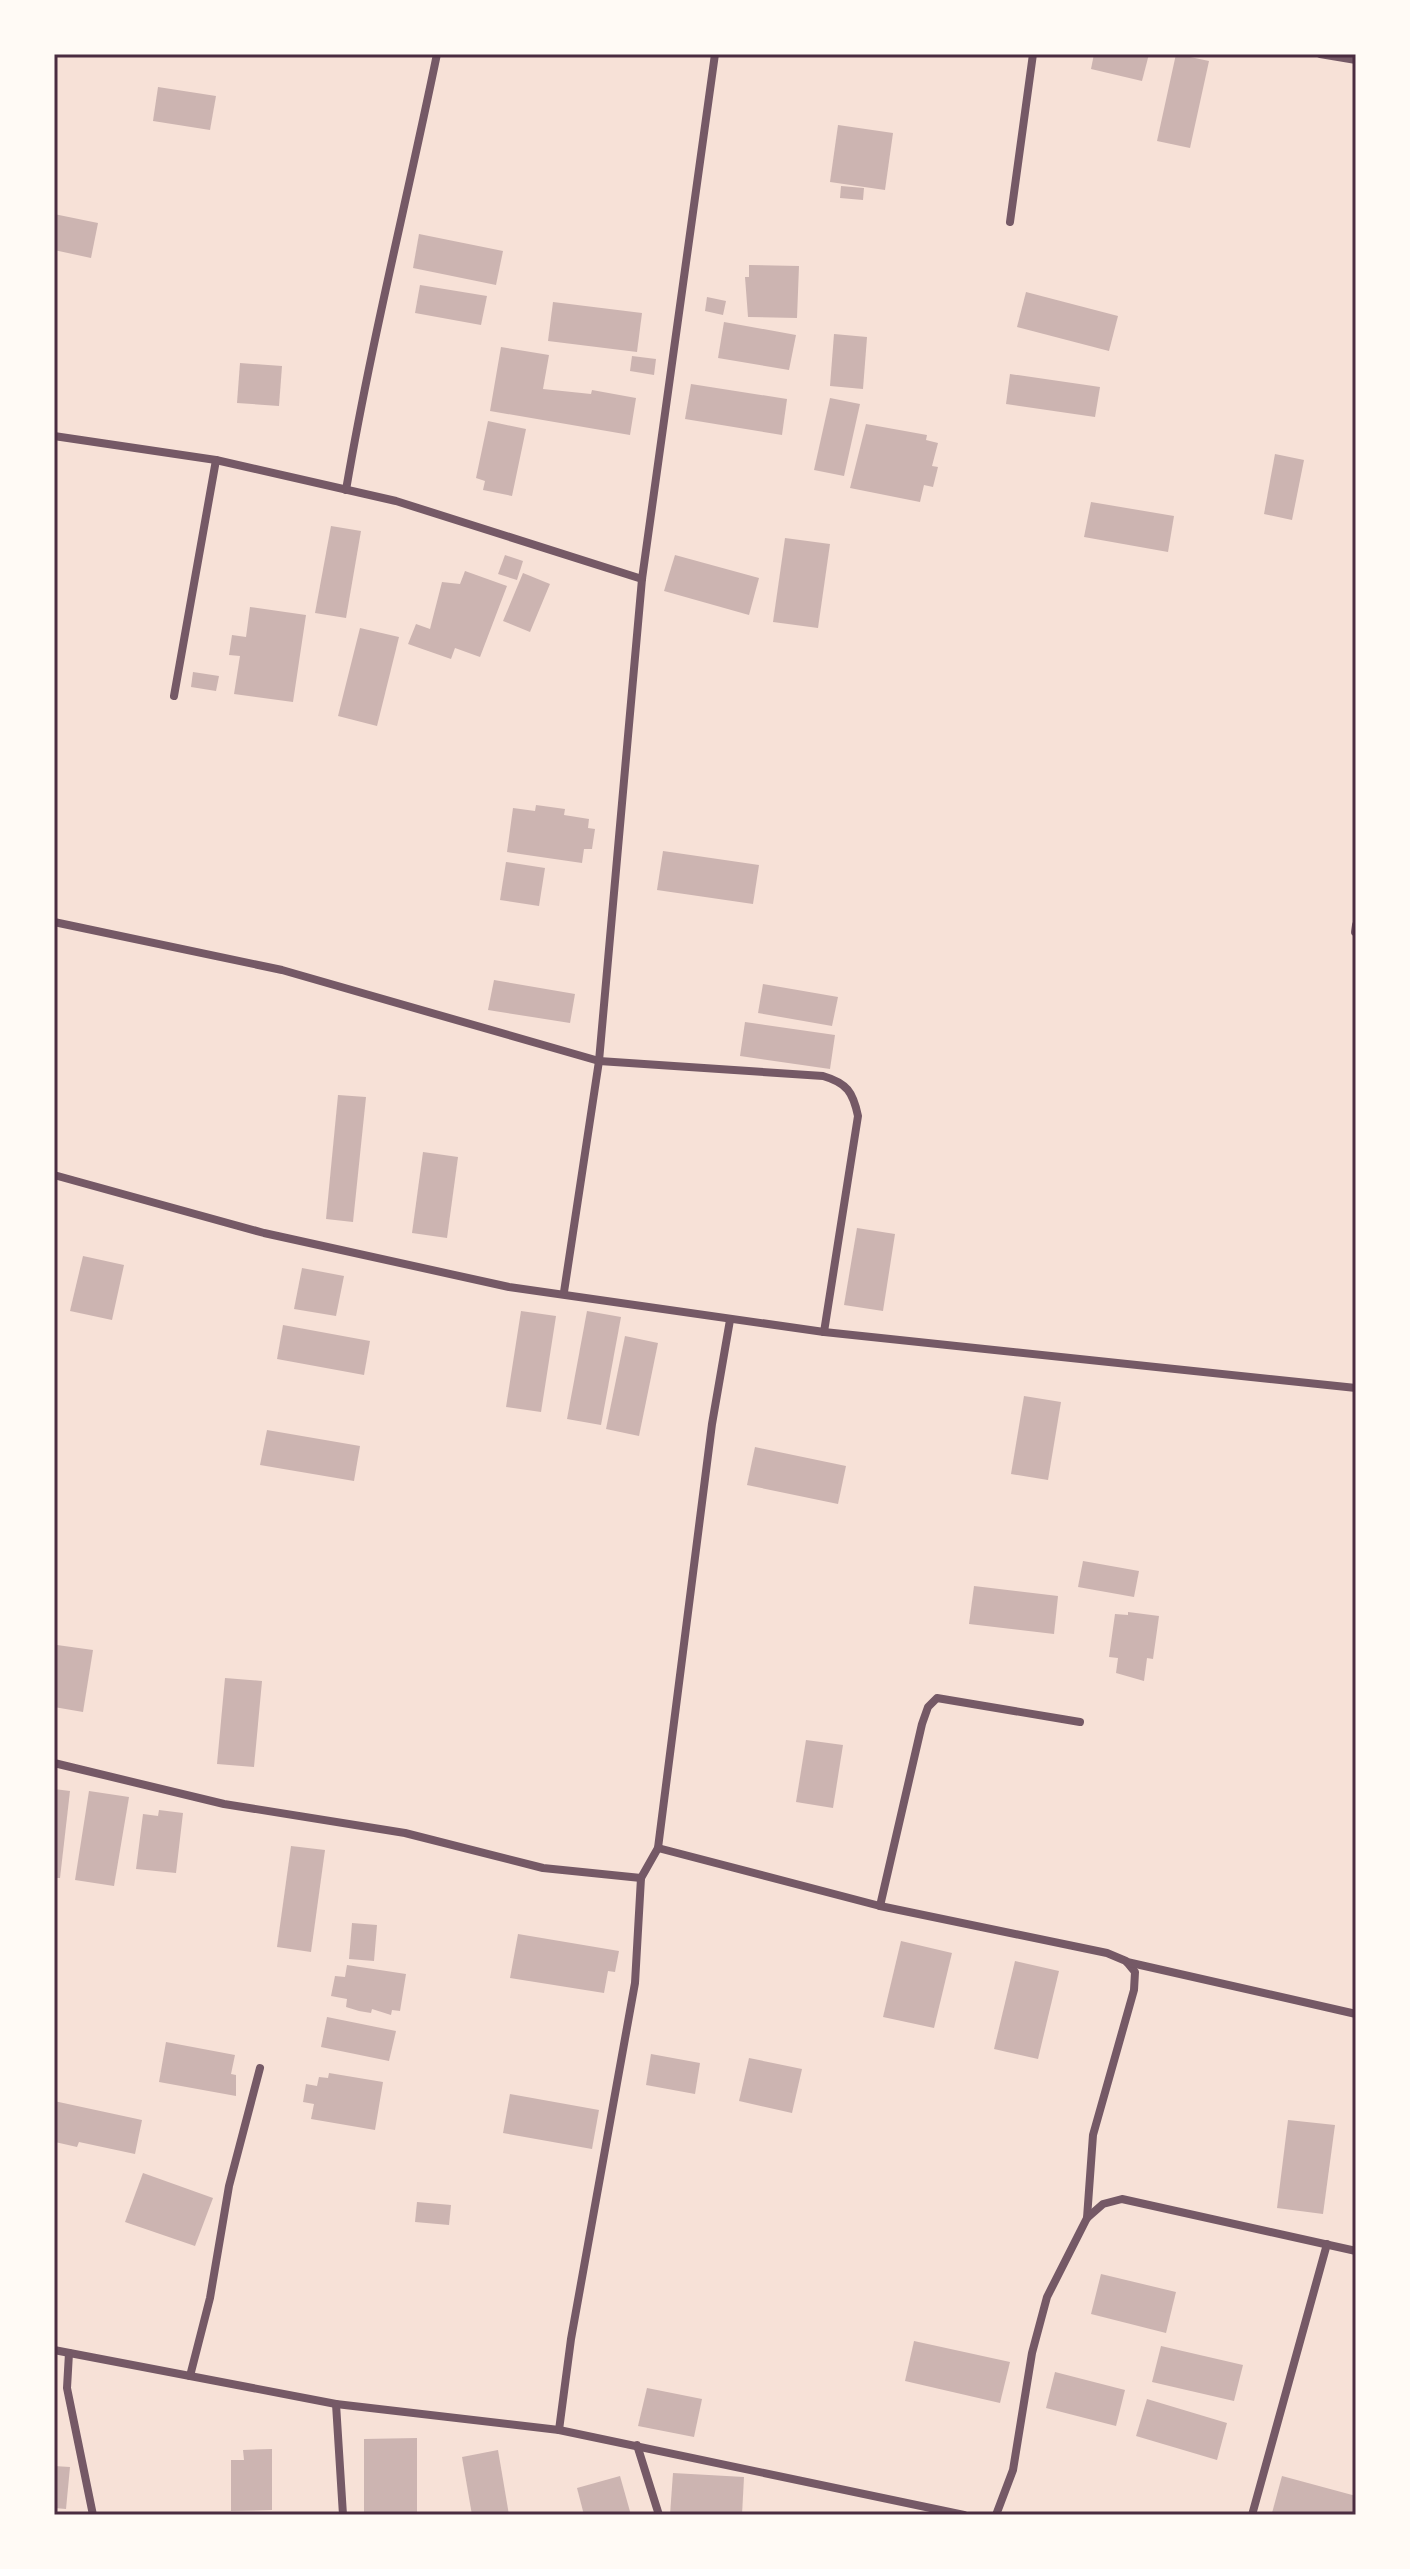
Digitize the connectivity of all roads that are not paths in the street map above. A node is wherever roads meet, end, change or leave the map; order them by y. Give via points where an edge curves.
1 (437, 54) edge
2 (715, 54) edge
3 (1033, 54) edge
4 (1320, 54) edge
5 (1356, 60) edge
6 (1010, 222) dead end
7 (54, 436) edge
8 (216, 460) junction
9 (346, 490) junction
10 (642, 579) junction
11 (174, 696) dead end
12 (54, 922) edge
13 (599, 1061) junction
14 (54, 1175) edge
15 (564, 1292) junction
16 (730, 1320) junction
17 (824, 1332) junction
18 (1356, 1388) edge
19 (1080, 1722) dead end
20 (54, 1763) edge
21 (658, 1848) junction
22 (641, 1878) junction
23 (880, 1906) junction
24 (1126, 1961) junction
25 (1356, 2014) edge
26 (260, 2068) dead end
27 (1087, 2218) junction
28 (1327, 2244) junction
29 (1356, 2251) edge
30 (54, 2350) edge
31 (69, 2353) junction
32 (190, 2376) junction
33 (336, 2404) junction
34 (559, 2430) junction
35 (640, 2446) junction
36 (93, 2515) edge
37 (343, 2515) edge
38 (964, 2515) edge
39 (996, 2515) edge
40 (1252, 2515) edge

1 - 9 street via 369,357
2 - 10 street
3 - 6 street
4 - 5 street
7 - 8 street
8 - 9 street
8 - 11 street
9 - 10 street
10 - 13 street
12 - 13 street via 282,970
13 - 15 street
13 - 17 street via 823,1076 841,1081 853,1094 858,1116
14 - 15 street via 264,1233 509,1287
15 - 16 street
16 - 17 street
16 - 21 street
17 - 18 street
19 - 23 street via 937,1698 922,1724
20 - 22 street via 224,1804 405,1833 543,1868
21 - 22 street
21 - 23 street
22 - 34 street via 635,1983
23 - 24 street
24 - 25 street
24 - 27 street via 1135,1972 1134,1990 1093,2135
26 - 32 street via 229,2186
27 - 28 street via 1103,2204 1122,2199
27 - 39 street via 1038,2323 1013,2470
28 - 29 street
28 - 40 street
30 - 31 street
31 - 32 street
31 - 36 street via 67,2388
32 - 33 street
33 - 34 street
33 - 37 street
34 - 35 street
35 - 35 street via 659,2515
35 - 38 street

